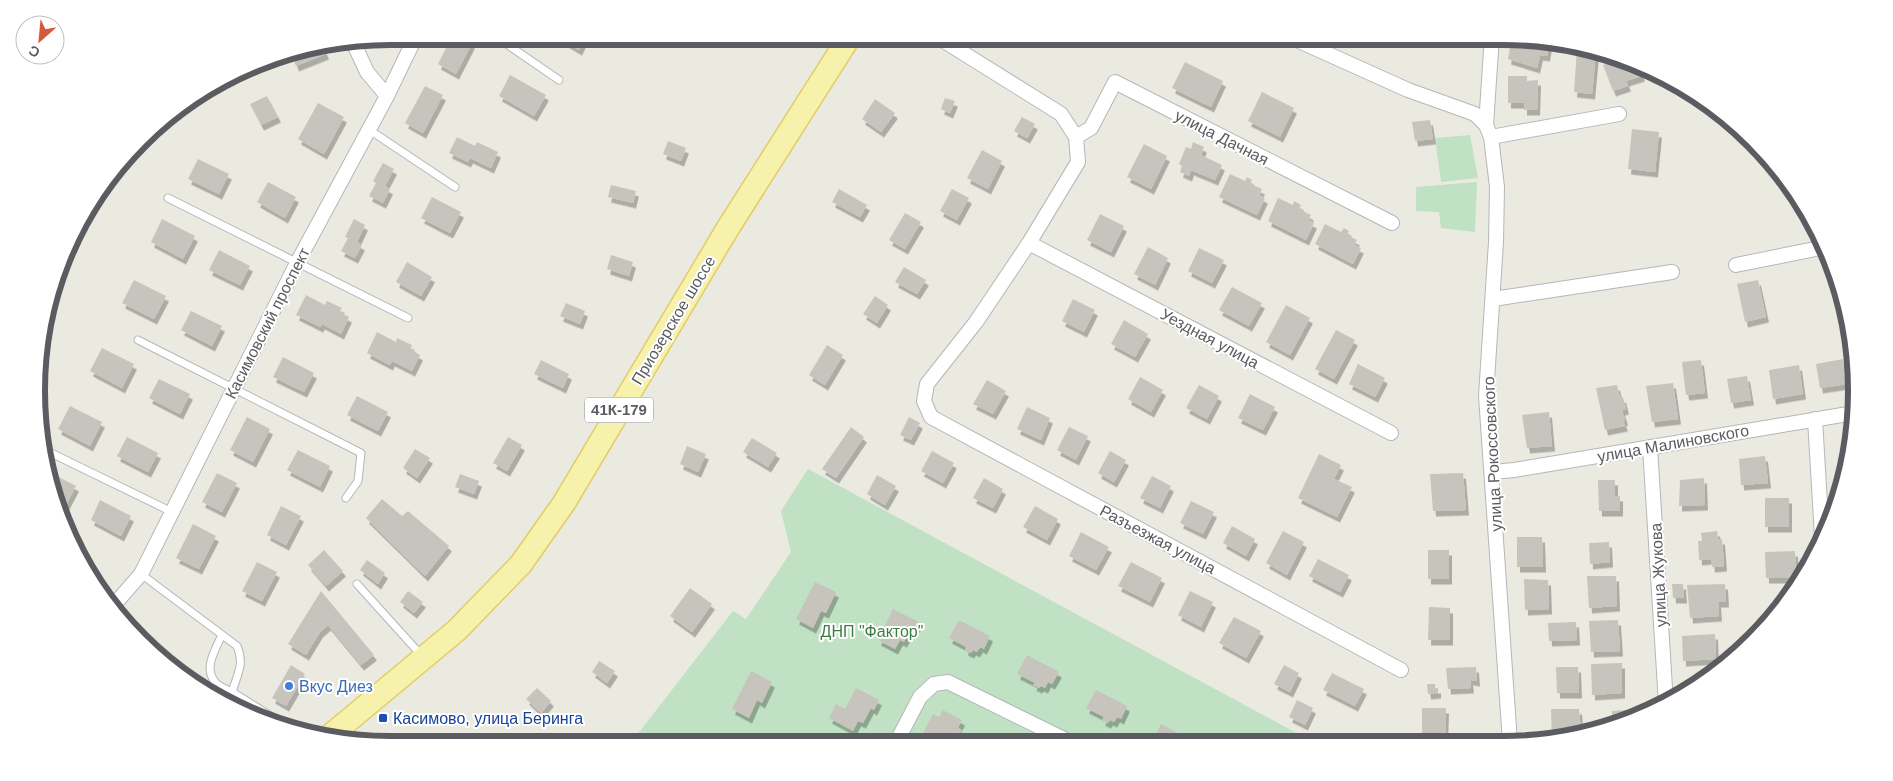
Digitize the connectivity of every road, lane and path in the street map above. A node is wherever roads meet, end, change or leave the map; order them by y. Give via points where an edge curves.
1 (412, 45) edge
2 (508, 45) edge
3 (844, 45) edge
4 (950, 45) edge
5 (1307, 45) edge
6 (1492, 45) edge
7 (355, 47) edge
8 (559, 80) dead end
9 (387, 96) junction
10 (1620, 114) dead end
11 (368, 129) junction
12 (1488, 131) junction
13 (1076, 137) junction
14 (455, 187) dead end
15 (168, 198) dead end
16 (1392, 223) dead end
17 (1029, 243) junction
18 (1817, 248) edge
19 (297, 263) junction
20 (1736, 265) dead end
21 (1672, 272) dead end
22 (1493, 299) junction
23 (408, 318) dead end
24 (138, 340) dead end
25 (234, 389) junction
26 (1847, 414) edge
27 (1815, 419) junction
28 (1391, 433) dead end
29 (1650, 447) junction
30 (51, 453) edge
31 (1492, 472) junction
32 (346, 498) dead end
33 (172, 512) junction
34 (1821, 524) edge
35 (141, 574) junction
36 (357, 584) dead end
37 (117, 602) edge
38 (222, 635) junction
39 (424, 658) junction
40 (1401, 670) dead end
41 (232, 692) junction
42 (1665, 695) edge
43 (266, 713) edge
44 (336, 731) edge
45 (900, 736) edge
46 (1058, 736) edge
47 (1510, 736) edge

1 - 9 street, Касимовский проспект
2 - 8 lane
3 - 39 main road, Приозерское шоссе / 41К-179 via 728,228 564,503 521,564 457,630
4 - 13 street via 1061,114
5 - 12 street via 1381,79 1475,114
6 - 12 street, улица Рокоссовского
7 - 9 street via 367,72
9 - 11 street, Касимовский проспект
10 - 12 street
11 - 14 lane
11 - 19 street, Касимовский проспект
12 - 22 street, улица Рокоссовского via 1497,187
13 - 16 street, улица Дачная via 1091,128 1115,82
13 - 17 street via 1078,162
15 - 19 lane
17 - 28 street, Уездная улица
17 - 40 street, Разъезжая улица via 976,322 927,384 924,401 931,417
18 - 20 street
19 - 23 lane
19 - 25 street, Касимовский проспект
21 - 22 street
22 - 31 street, улица Рокоссовского via 1486,396
24 - 25 lane
25 - 32 lane via 361,452 358,481
25 - 33 street, Касимовский проспект
26 - 27 street, улица Малиновского
27 - 29 street, улица Малиновского
27 - 34 street
29 - 31 street, улица Малиновского
29 - 42 street, улица Жукова
30 - 33 lane
31 - 47 street, улица Рокоссовского
33 - 35 street, Касимовский проспект
35 - 37 street, Касимовский проспект
35 - 38 lane
36 - 39 lane
38 - 41 lane via 237,646 241,656 241,669
38 - 41 lane via 210,662 211,675 217,684
39 - 44 main road, Приозерское шоссе / 41К-179
41 - 43 lane
45 - 46 street via 920,697 934,684 948,682

